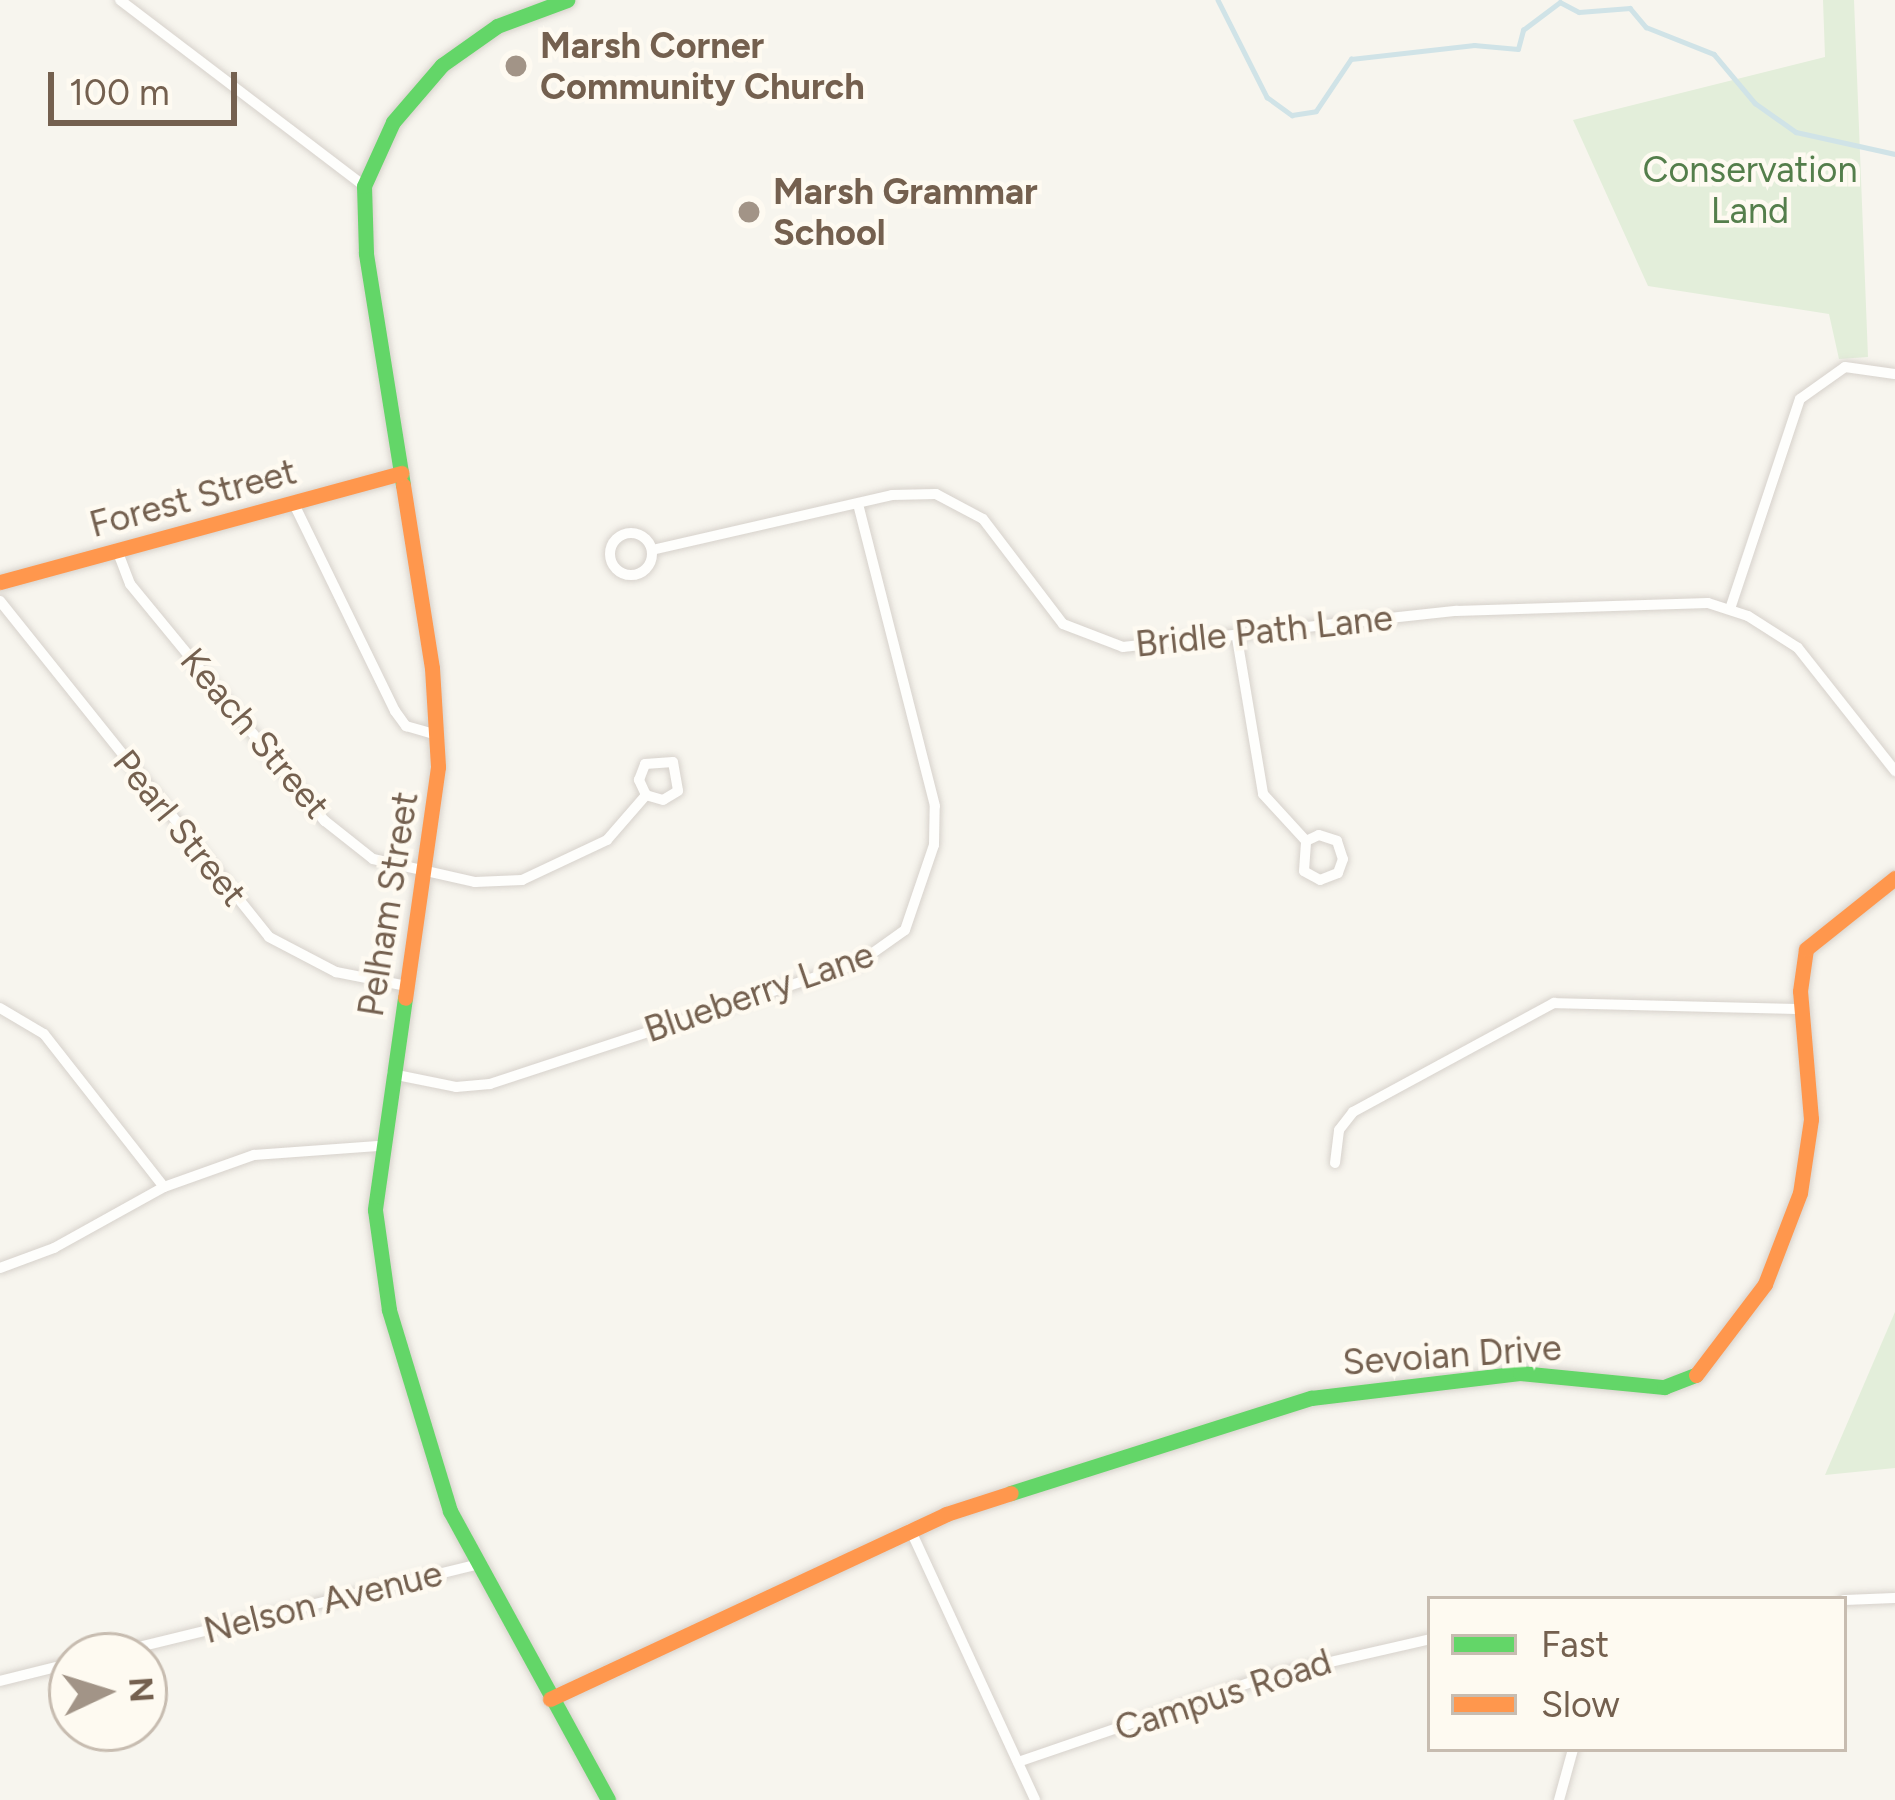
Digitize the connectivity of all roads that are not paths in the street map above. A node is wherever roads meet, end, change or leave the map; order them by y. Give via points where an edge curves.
1 (120, 0) edge
2 (567, 0) edge
3 (364, 186) junction
4 (1895, 374) edge
5 (401, 473) junction
6 (292, 502) junction
7 (858, 504) junction
8 (117, 550) junction
9 (652, 550) dead end
10 (0, 582) edge
11 (0, 601) edge
12 (1730, 609) junction
13 (1237, 638) junction
14 (438, 735) junction
15 (1895, 771) edge
16 (646, 795) junction
17 (1306, 841) junction
18 (429, 873) junction
19 (1895, 878) edge
20 (407, 986) junction
21 (0, 1008) edge
22 (1802, 1009) junction
23 (390, 1074) junction
24 (378, 1146) junction
25 (1335, 1163) dead end
26 (164, 1187) junction
27 (0, 1268) edge
28 (910, 1529) junction
29 (475, 1565) junction
30 (1895, 1598) edge
31 (1847, 1600) edge
32 (168, 1640) edge
33 (1427, 1640) edge
34 (48, 1670) edge
35 (0, 1681) edge
36 (550, 1699) junction
37 (1572, 1752) edge
38 (1018, 1762) junction
39 (608, 1800) edge
40 (1035, 1800) edge
41 (1559, 1800) edge

1 - 3 street
2 - 3 street, Pelham Street via 497,26 442,65 386,133
3 - 5 street, Pelham Street via 366,253
4 - 12 street via 1846,367 1800,400
5 - 6 street, Forest Street
5 - 14 street, Pelham Street
6 - 8 street, Forest Street
6 - 14 street via 394,711 406,725
7 - 9 street, Bridle Path Lane
7 - 13 street, Bridle Path Lane via 928,493 969,508 1054,615 1085,638 1136,648
7 - 23 street, Blueberry Lane via 936,814 934,845 905,930 860,962 490,1084 456,1087
8 - 10 street, Forest Street
8 - 18 street, Keach Street via 130,584 325,821 373,859
11 - 20 street, Pearl Street via 268,937 336,972
12 - 13 street, Bridle Path Lane via 1665,600 1551,605
12 - 15 street, Bridle Path Lane via 1766,625 1812,662
13 - 17 street via 1259,785
14 - 18 street, Pelham Street
16 - 16 street via 663,800 678,791 674,762 645,764 639,780
16 - 18 street, Keach Street via 607,840 533,876 485,883
17 - 17 street via 1298,858 1304,872 1334,876 1340,845 1324,835
18 - 20 street, Pelham Street
19 - 22 street, Sevoian Drive via 1812,940 1801,967
20 - 23 street, Pelham Street
21 - 26 street via 44,1034
22 - 25 street via 1554,1004 1353,1112 1339,1130
22 - 28 street, Sevoian Drive via 1812,1094 1800,1193 1755,1301 1694,1377 1664,1387 1520,1373 1345,1390
23 - 24 street, Pelham Street
24 - 26 street via 272,1150
24 - 29 street, Pelham Street via 377,1245 389,1310 425,1444
26 - 27 street
28 - 36 street, Sevoian Drive
28 - 38 street
29 - 32 street, Nelson Avenue
29 - 36 street, Pelham Street
30 - 31 street
33 - 38 street, Campus Road via 1269,1676
34 - 35 street
36 - 39 street, Pelham Street
37 - 41 street
38 - 40 street

